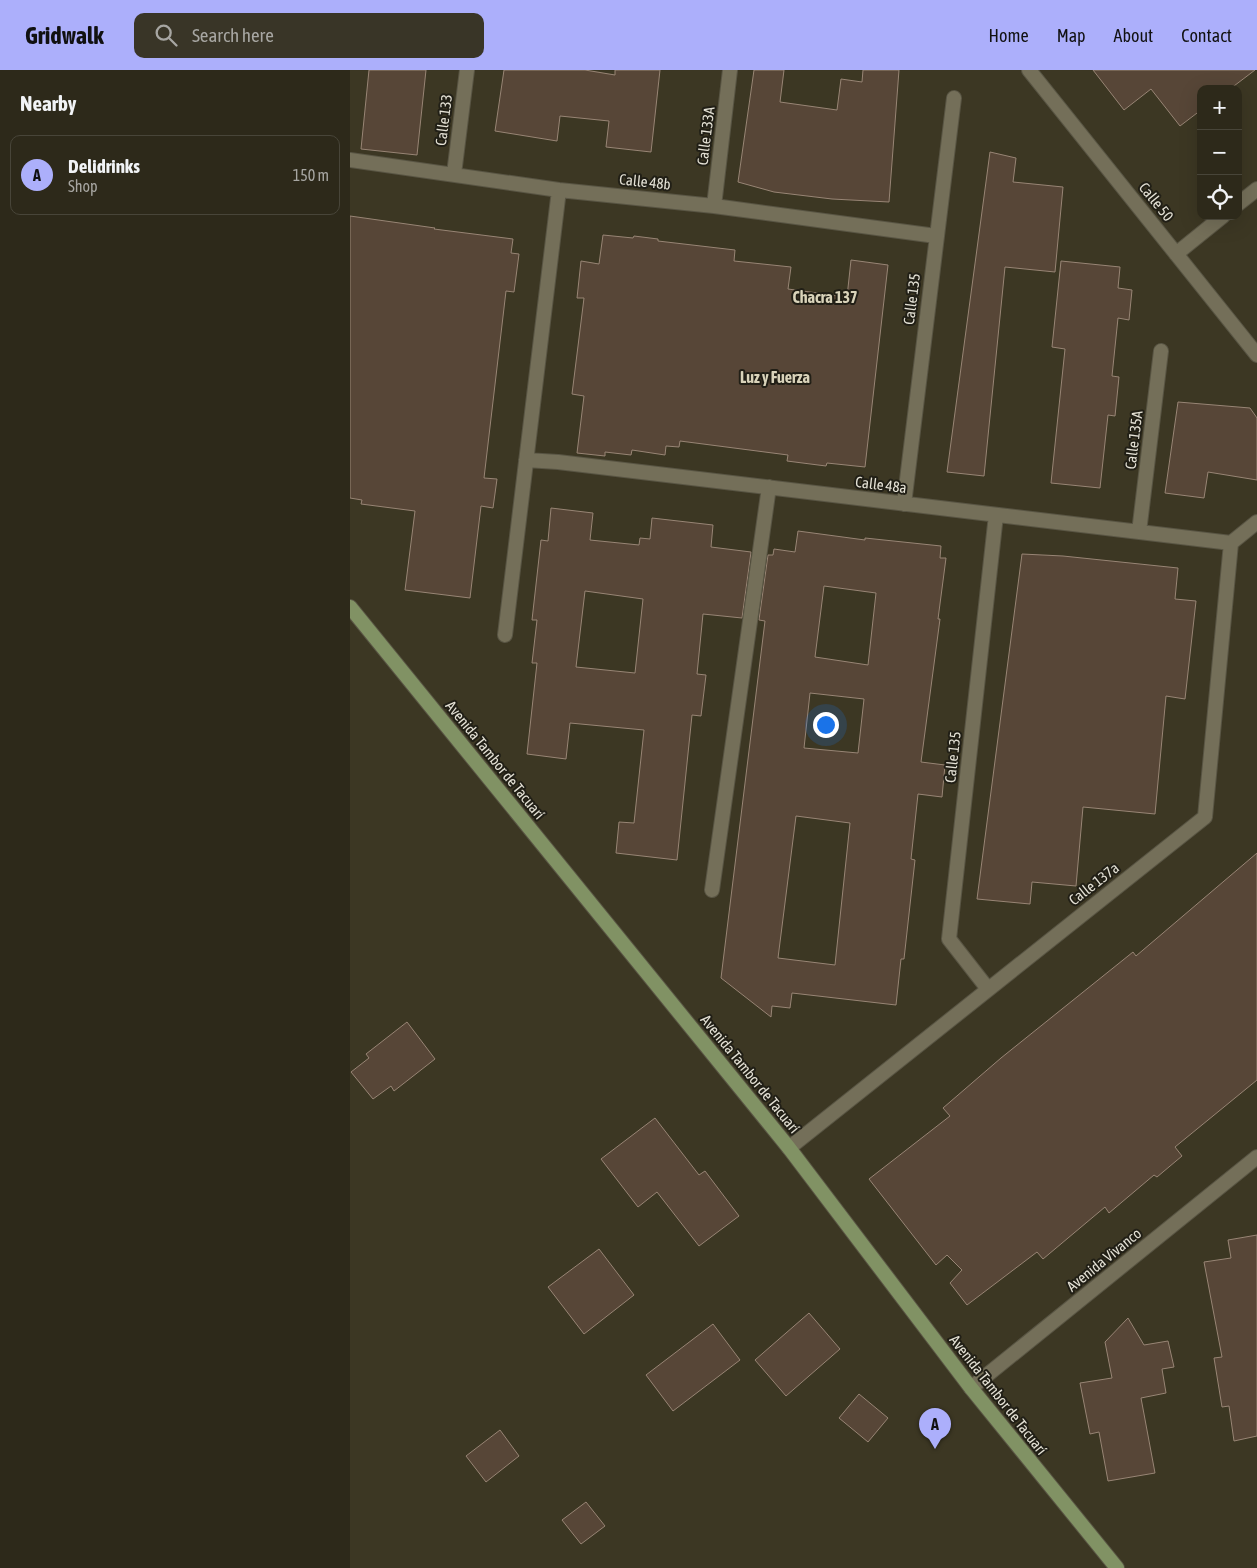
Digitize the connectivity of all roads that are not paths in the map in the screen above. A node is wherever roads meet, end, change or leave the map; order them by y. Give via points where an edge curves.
1 (467, 70) edge
2 (730, 70) edge
3 (1029, 70) edge
4 (954, 98) dead end
5 (350, 160) edge
6 (454, 174) junction
7 (1257, 189) edge
8 (559, 190) junction
9 (1242, 201) edge
10 (714, 206) junction
11 (1218, 220) edge
12 (936, 236) junction
13 (1176, 254) junction
14 (1161, 351) dead end
15 (1257, 355) edge
16 (526, 460) junction
17 (769, 488) junction
18 (904, 504) junction
19 (996, 515) junction
20 (1257, 522) edge
21 (1139, 532) junction
22 (1232, 543) junction
23 (350, 607) edge
24 (505, 635) dead end
25 (712, 890) dead end
26 (988, 989) junction
27 (789, 1148) junction
28 (1257, 1156) edge
29 (971, 1388) junction
30 (1117, 1568) edge

1 - 6 street, Calle 133
2 - 10 street, Calle 133A
3 - 13 street, Calle 50
4 - 12 street, Calle 135
5 - 6 street, Calle 48b
6 - 8 street, Calle 48b
7 - 9 street
8 - 10 street, Calle 48b
8 - 16 street
10 - 12 street, Calle 48b
11 - 13 street
12 - 18 street, Calle 135
13 - 15 street, Calle 50
14 - 21 street, Calle 135A
16 - 17 street, Calle 48a
16 - 24 street
17 - 18 street, Calle 48a
17 - 25 street
18 - 19 street, Calle 48a
19 - 21 street, Calle 48a
19 - 26 street, Calle 135 via 949,940
20 - 22 street
21 - 22 street, Calle 48a
22 - 26 street, Calle 137a via 1205,817
23 - 27 main road, Avenida Tambor de Tacuarí
26 - 27 street, Calle 137a
27 - 29 main road, Avenida Tambor de Tacuarí
28 - 29 street, Avenida Vivanco
29 - 30 main road, Avenida Tambor de Tacuarí

